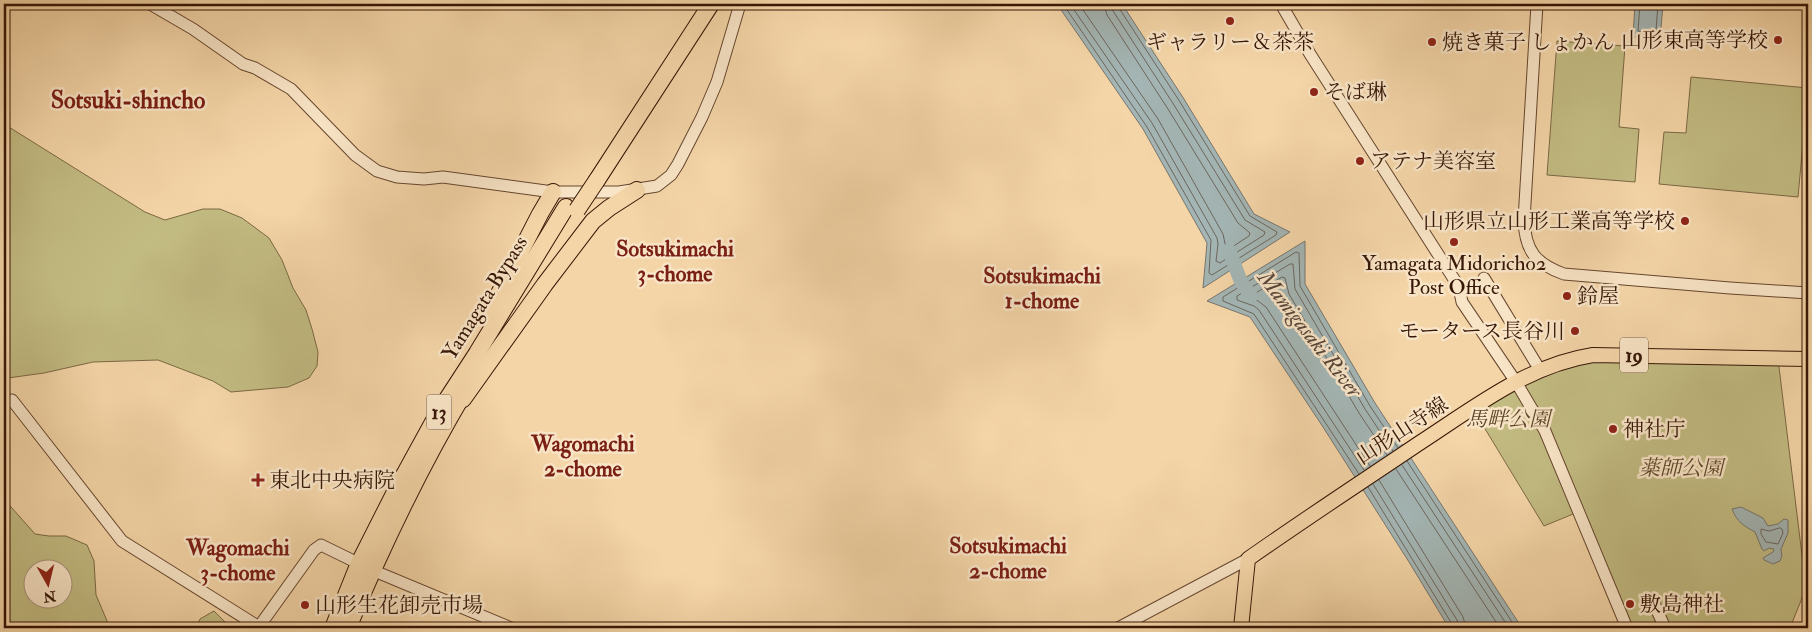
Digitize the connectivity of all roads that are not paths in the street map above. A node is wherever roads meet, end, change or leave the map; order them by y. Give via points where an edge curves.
1 (150, 4) edge
2 (698, 4) edge
3 (712, 4) edge
4 (740, 4) edge
5 (1282, 4) edge
6 (1537, 4) edge
7 (591, 180) junction
8 (638, 190) junction
9 (553, 192) junction
10 (1484, 278) dead end
11 (1808, 293) edge
12 (1808, 358) edge
13 (1540, 370) junction
14 (1516, 382) junction
15 (12, 400) dead end
16 (444, 415) junction
17 (1248, 560) junction
18 (366, 567) junction
19 (1652, 600) dead end
20 (259, 628) edge
21 (333, 628) edge
22 (348, 628) edge
23 (511, 628) edge
24 (1118, 628) edge
25 (1241, 628) edge
26 (1627, 628) edge
27 (1665, 628) edge

1 - 9 street via 243,64 291,89 355,155 377,171 397,177 443,177
2 - 7 highway, Yamagata Bypass / 13
3 - 7 highway, Yamagata Bypass / 13
4 - 8 street via 716,82 682,156 671,175 657,186
5 - 14 street via 1310,54 1459,287 1462,302
6 - 11 street via 1524,220 1526,238 1537,259 1547,268 1564,274
7 - 16 highway, Yamagata Bypass / 13 via 477,353
8 - 9 street
8 - 16 highway via 593,221
9 - 16 highway
10 - 13 street
12 - 13 main road, 山形山寺線 / 19 via 1593,355
13 - 14 main road, 山形山寺線 / 19
14 - 17 main road, 山形山寺線 / 19 via 1298,523
14 - 26 street via 1545,431
15 - 20 street via 122,541
16 - 18 highway, Yamagata Bypass / 13 via 412,488
17 - 24 street
17 - 25 main road
18 - 20 street via 321,545 314,550
18 - 21 highway, Yamagata Bypass / 13
18 - 22 highway, Yamagata Bypass / 13
18 - 23 street
19 - 27 street

